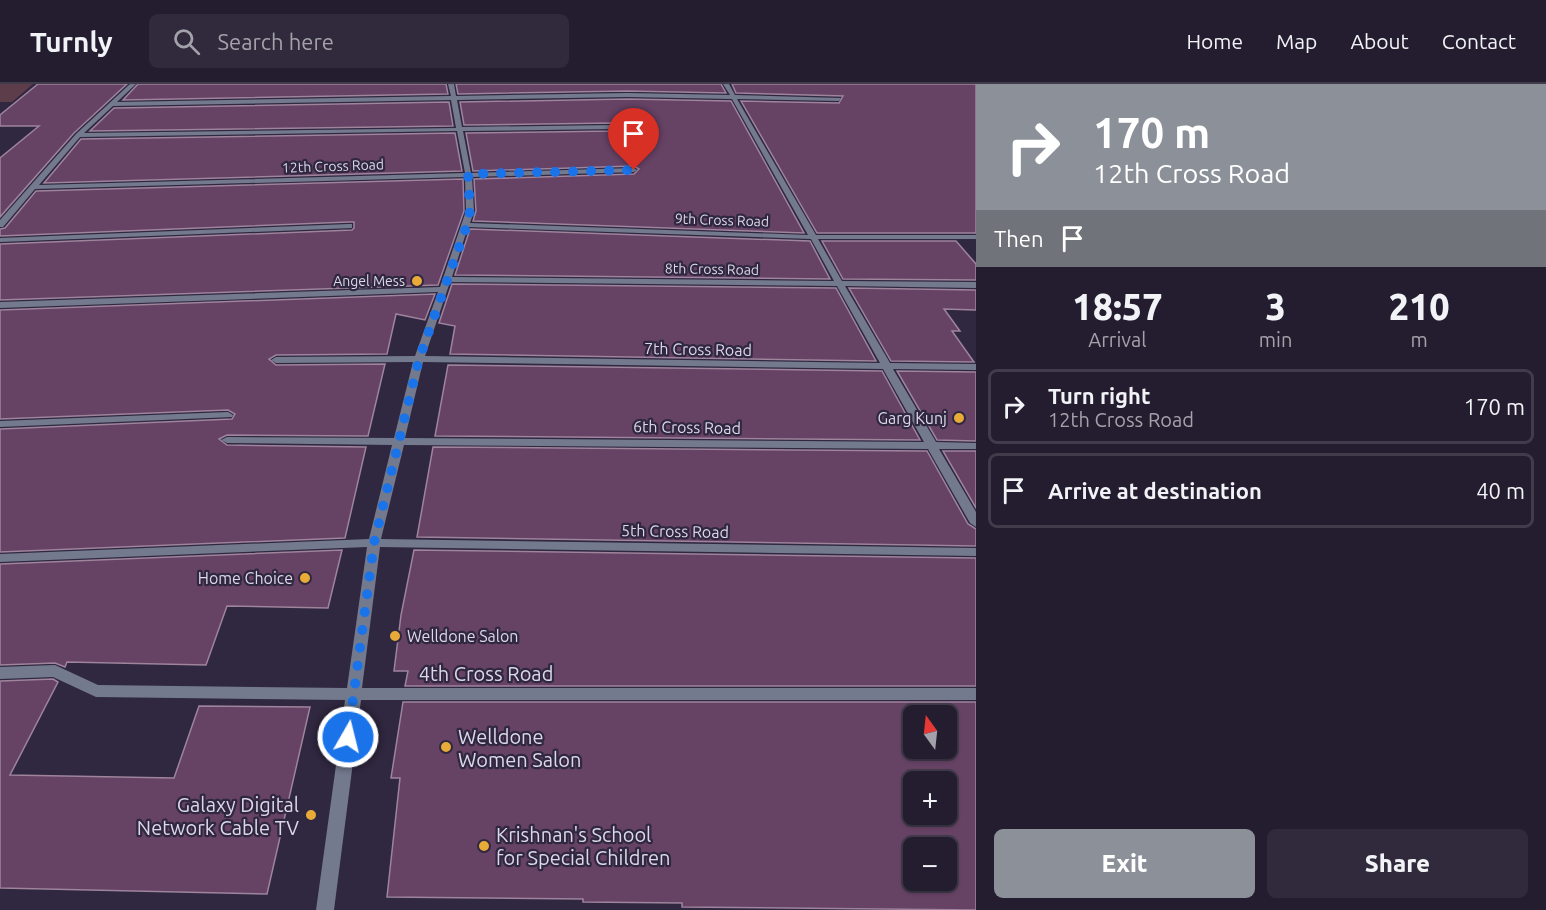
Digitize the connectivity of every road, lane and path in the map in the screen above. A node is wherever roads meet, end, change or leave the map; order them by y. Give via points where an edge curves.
1 (133, 84) edge
2 (451, 84) edge
3 (726, 84) edge
4 (732, 97) junction
5 (454, 99) junction
6 (839, 99) dead end
7 (112, 104) junction
8 (614, 127) dead end
9 (461, 130) junction
10 (78, 135) junction
11 (634, 170) dead end
12 (468, 174) junction
13 (33, 188) junction
14 (0, 225) edge
15 (467, 225) junction
16 (349, 226) dead end
17 (812, 237) junction
18 (976, 237) edge
19 (0, 240) edge
20 (445, 284) junction
21 (840, 284) junction
22 (976, 285) edge
23 (0, 305) edge
24 (419, 359) junction
25 (276, 360) dead end
26 (886, 367) junction
27 (976, 367) edge
28 (228, 415) dead end
29 (0, 424) edge
30 (227, 440) dead end
31 (398, 441) junction
32 (934, 446) junction
33 (976, 446) edge
34 (976, 523) edge
35 (374, 543) junction
36 (976, 552) edge
37 (0, 558) edge
38 (0, 673) edge
39 (354, 694) junction
40 (976, 694) edge
41 (325, 910) edge

1 - 7 street
2 - 5 street
3 - 4 street
4 - 5 street
4 - 6 street
4 - 17 street
5 - 7 street
5 - 9 street
7 - 10 street
8 - 9 street
9 - 10 street
9 - 12 street
10 - 13 street
11 - 12 street, 12th Cross Road
12 - 13 street, 12th Cross Road
12 - 15 street
13 - 14 street
15 - 17 street, 9th Cross Road
15 - 20 street
16 - 19 street
17 - 18 street, 9th Cross Road
17 - 21 street
20 - 21 street, 8th Cross Road
20 - 23 street
20 - 24 street
21 - 22 street, 8th Cross Road
21 - 26 street
24 - 25 street, 7th Cross Road
24 - 26 street, 7th Cross Road
24 - 31 street
26 - 27 street, 7th Cross Road
26 - 32 street
28 - 29 street
30 - 31 street, 6th Cross Road
31 - 32 street, 6th Cross Road
31 - 35 street
32 - 33 street, 6th Cross Road
32 - 34 street
35 - 36 street, 5th Cross Road
35 - 37 street, 5th Cross Road
35 - 39 street
38 - 39 street, 4th Cross Road via 55,671 96,691
39 - 40 street, 4th Cross Road
39 - 41 street

